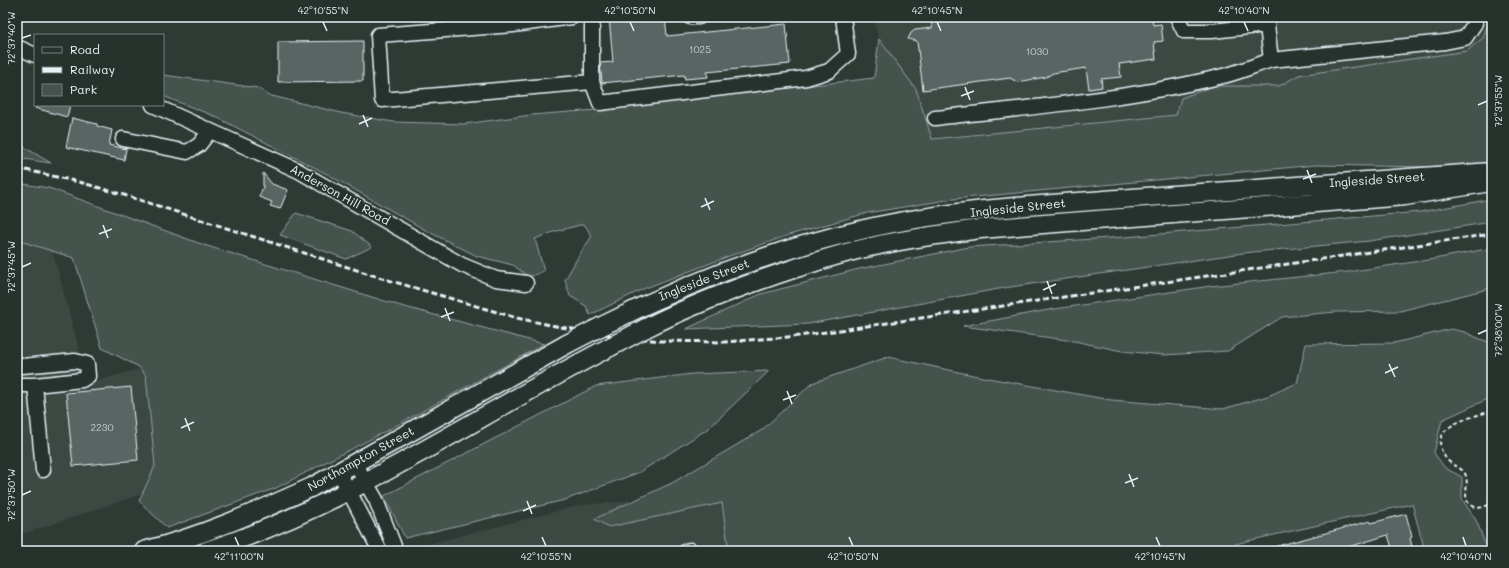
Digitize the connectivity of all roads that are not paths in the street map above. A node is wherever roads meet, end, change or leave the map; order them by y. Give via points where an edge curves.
1 (572, 17) edge
2 (592, 17) edge
3 (690, 17) edge
4 (699, 17) edge
5 (843, 17) edge
6 (1177, 17) edge
7 (1475, 17) edge
8 (1266, 21) edge
9 (17, 47) edge
10 (34, 55) edge
11 (1271, 60) junction
12 (592, 82) junction
13 (155, 106) edge
14 (935, 118) dead end
15 (210, 131) junction
16 (122, 139) dead end
17 (1492, 172) edge
18 (1492, 181) edge
19 (526, 283) dead end
20 (567, 344) joint
21 (602, 350) joint
22 (17, 363) edge
23 (35, 385) junction
24 (17, 386) edge
25 (355, 463) junction
26 (43, 470) dead end
27 (339, 472) junction
28 (366, 482) junction
29 (349, 491) junction
30 (144, 551) edge
31 (206, 551) edge
32 (380, 551) edge
33 (396, 551) edge
34 (686, 551) edge
35 (690, 551) edge

1 - 12 street via 513,25 378,34 382,100
2 - 12 street
3 - 4 street
5 - 12 street via 848,54 829,71 806,78 600,103
6 - 8 street via 1184,31 1212,31
7 - 11 street via 1475,23 1465,38 1452,41
8 - 11 street
9 - 10 street
11 - 14 street via 1229,75 1130,95
13 - 15 street, Anderson Hill Road
15 - 16 street via 199,145 187,152
15 - 19 street, Anderson Hill Road via 297,170 462,265 496,279
17 - 20 main road, Ingleside Street, bridge via 1042,205 913,220 814,242 733,268 651,301
18 - 21 main road, Ingleside Street, bridge via 1405,196 988,228 923,236 874,246 767,277 668,317
20 - 25 main road, Northampton Street
21 - 28 main road, Northampton Street
22 - 23 street via 22,366 75,361 87,364 88,376 82,380
23 - 24 street
23 - 26 street
25 - 27 main road, Northampton Street
25 - 28 street
27 - 29 street
27 - 30 main road, Northampton Street via 312,487 237,520
28 - 29 main road, Northampton Street
28 - 33 street
29 - 31 main road, Northampton Street via 284,521
29 - 32 street
34 - 35 street

